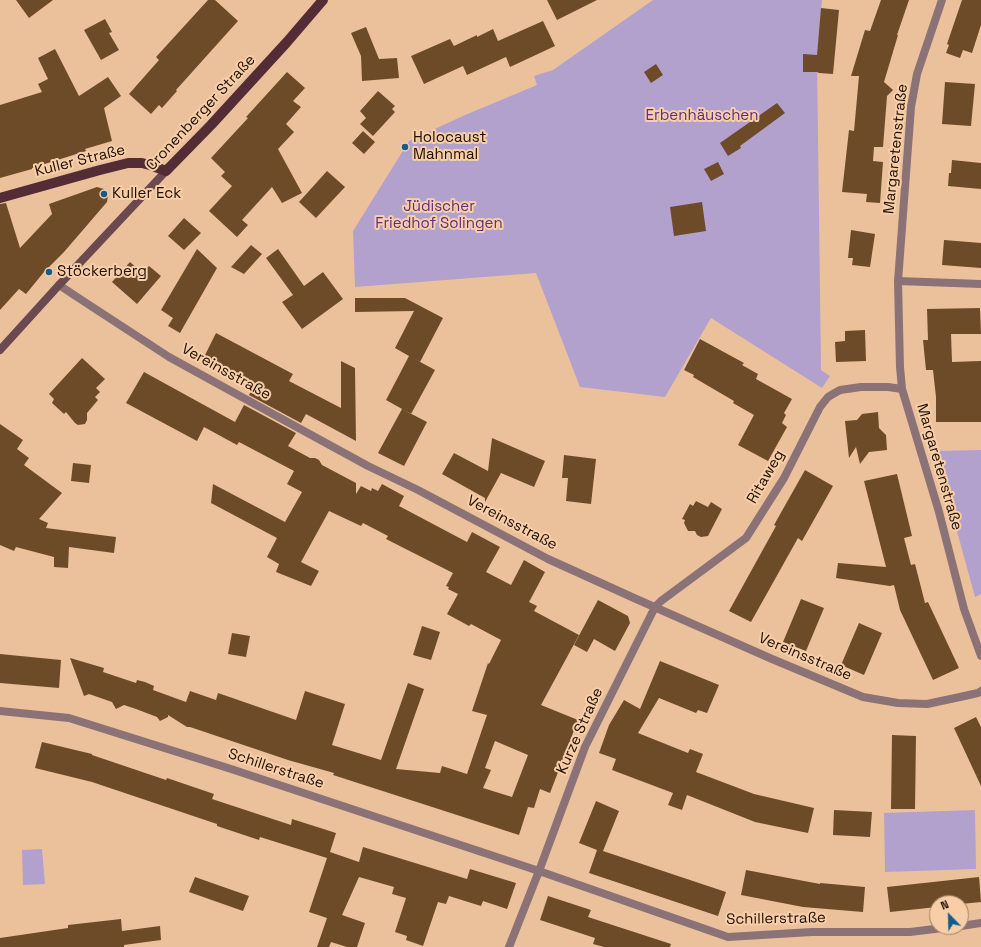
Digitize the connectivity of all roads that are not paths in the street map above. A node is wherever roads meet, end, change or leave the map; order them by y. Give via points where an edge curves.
1 (323, 0) edge
2 (942, 0) edge
3 (166, 171) junction
4 (0, 198) edge
5 (898, 281) junction
6 (981, 284) edge
7 (59, 285) junction
8 (0, 350) edge
9 (902, 389) junction
10 (655, 607) junction
11 (981, 656) edge
12 (981, 691) edge
13 (0, 711) edge
14 (539, 871) junction
15 (981, 923) edge
16 (969, 925) edge
17 (929, 930) edge
18 (509, 947) edge

1 - 3 main road, Cronenberger Straße via 222,114
2 - 5 street, Margaretenstraße via 917,74 911,107
3 - 4 main road, Kuller Straße via 142,163 128,163
3 - 7 main road, Cronenberger Straße
5 - 6 street
5 - 9 street, Margaretenstraße
7 - 8 main road, Cronenberger Straße
7 - 10 street, Vereinsstraße via 169,357 368,466 548,559
9 - 10 street, Ritaweg via 861,387 840,390 828,397 820,407 784,478 746,538
9 - 11 street, Margaretenstraße via 939,512 964,609
10 - 12 street, Vereinsstraße via 863,696 898,703 927,704
10 - 14 street, Kurze Straße via 585,747
13 - 14 street, Schillerstraße via 69,718
14 - 17 street, Schillerstraße via 728,937
14 - 18 street
15 - 16 street

